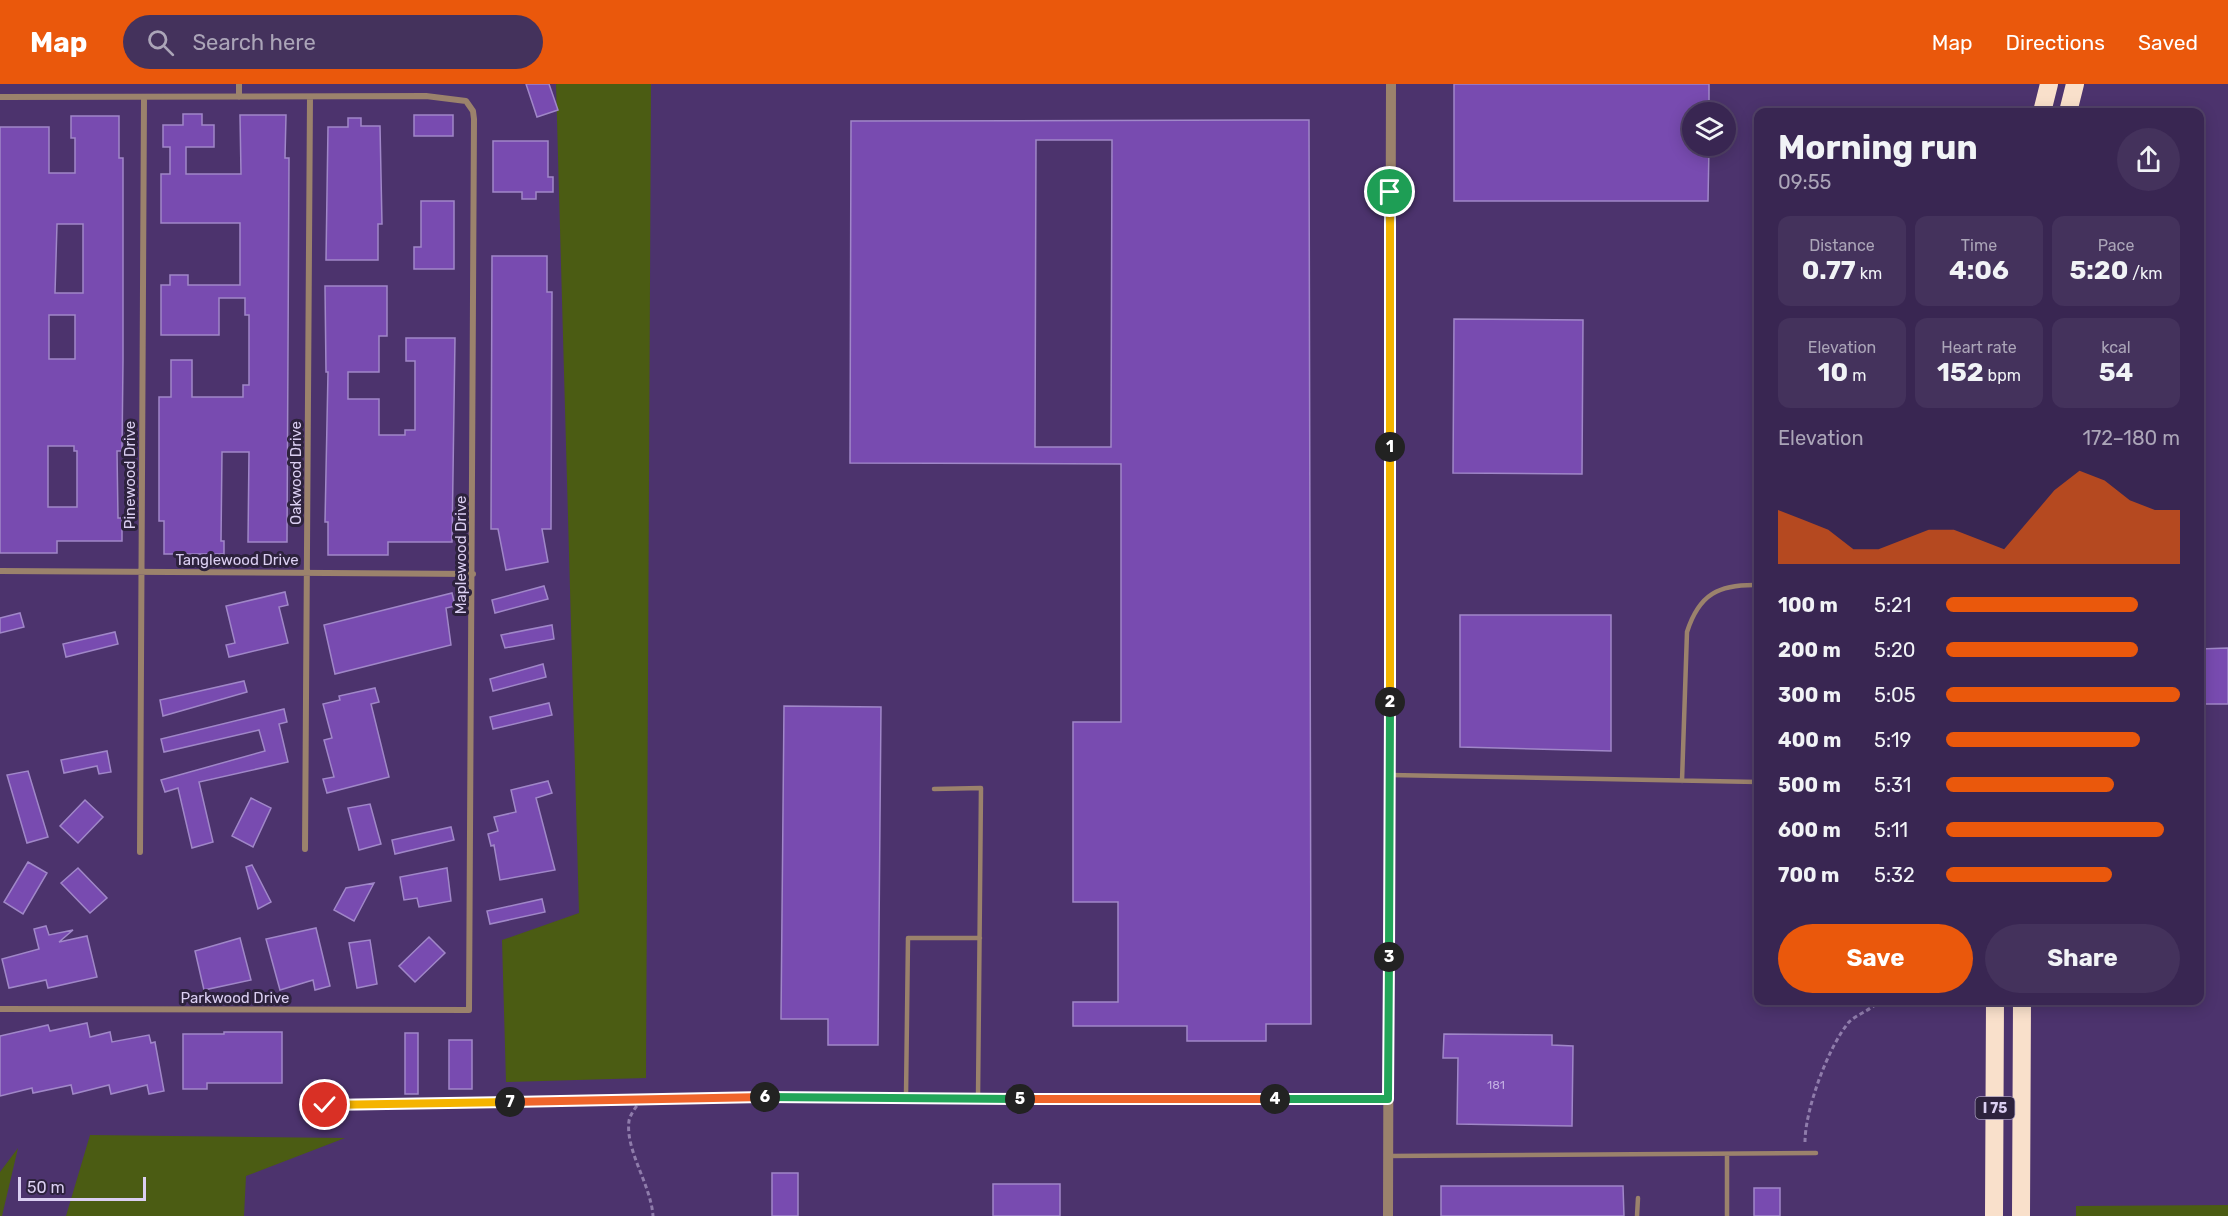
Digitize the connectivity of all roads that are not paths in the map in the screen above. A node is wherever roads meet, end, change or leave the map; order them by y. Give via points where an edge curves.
1 (239, 84) edge
2 (1391, 84) edge
3 (2049, 84) edge
4 (2075, 84) edge
5 (0, 97) edge
6 (239, 97) junction
7 (310, 97) junction
8 (144, 98) junction
9 (2043, 108) edge
10 (2069, 108) edge
11 (0, 571) edge
12 (142, 572) junction
13 (307, 573) junction
14 (473, 574) junction
15 (1754, 585) edge
16 (1390, 776) junction
17 (1682, 782) junction
18 (1754, 782) edge
19 (934, 789) dead end
20 (305, 849) dead end
21 (140, 852) dead end
22 (980, 938) junction
23 (1995, 1005) edge
24 (2022, 1005) edge
25 (0, 1009) edge
26 (470, 1010) joint
27 (735, 1097) road end
28 (906, 1097) junction
29 (978, 1099) junction
30 (1388, 1099) junction
31 (1816, 1153) dead end
32 (1727, 1154) junction
33 (1388, 1156) junction
34 (1638, 1198) dead end
35 (1388, 1216) edge
36 (1637, 1216) edge
37 (1727, 1216) edge
38 (1994, 1216) edge
39 (2021, 1216) edge

1 - 6 street
2 - 16 street
3 - 9 highway
4 - 10 highway
5 - 8 street
6 - 7 street
6 - 8 street
7 - 13 street, Oakwood Drive
7 - 14 street, Maplewood Drive via 426,96 470,105 474,119
8 - 12 street, Pinewood Drive
11 - 12 street, Tanglewood Drive
12 - 13 street, Tanglewood Drive
12 - 21 street, Pinewood Drive
13 - 14 street, Tanglewood Drive
13 - 20 street, Oakwood Drive
14 - 26 street, Maplewood Drive
15 - 17 lane via 1731,586 1710,594 1694,612 1687,632
16 - 17 lane
16 - 30 street
17 - 18 lane
19 - 22 lane via 981,788
22 - 28 lane via 908,938
22 - 29 lane
23 - 38 highway, I 75
24 - 39 highway, I 75
25 - 26 street, Parkwood Drive
27 - 28 street
28 - 29 street
29 - 30 street
30 - 33 street
31 - 32 lane
32 - 33 lane
32 - 37 lane
33 - 35 street
34 - 36 lane

